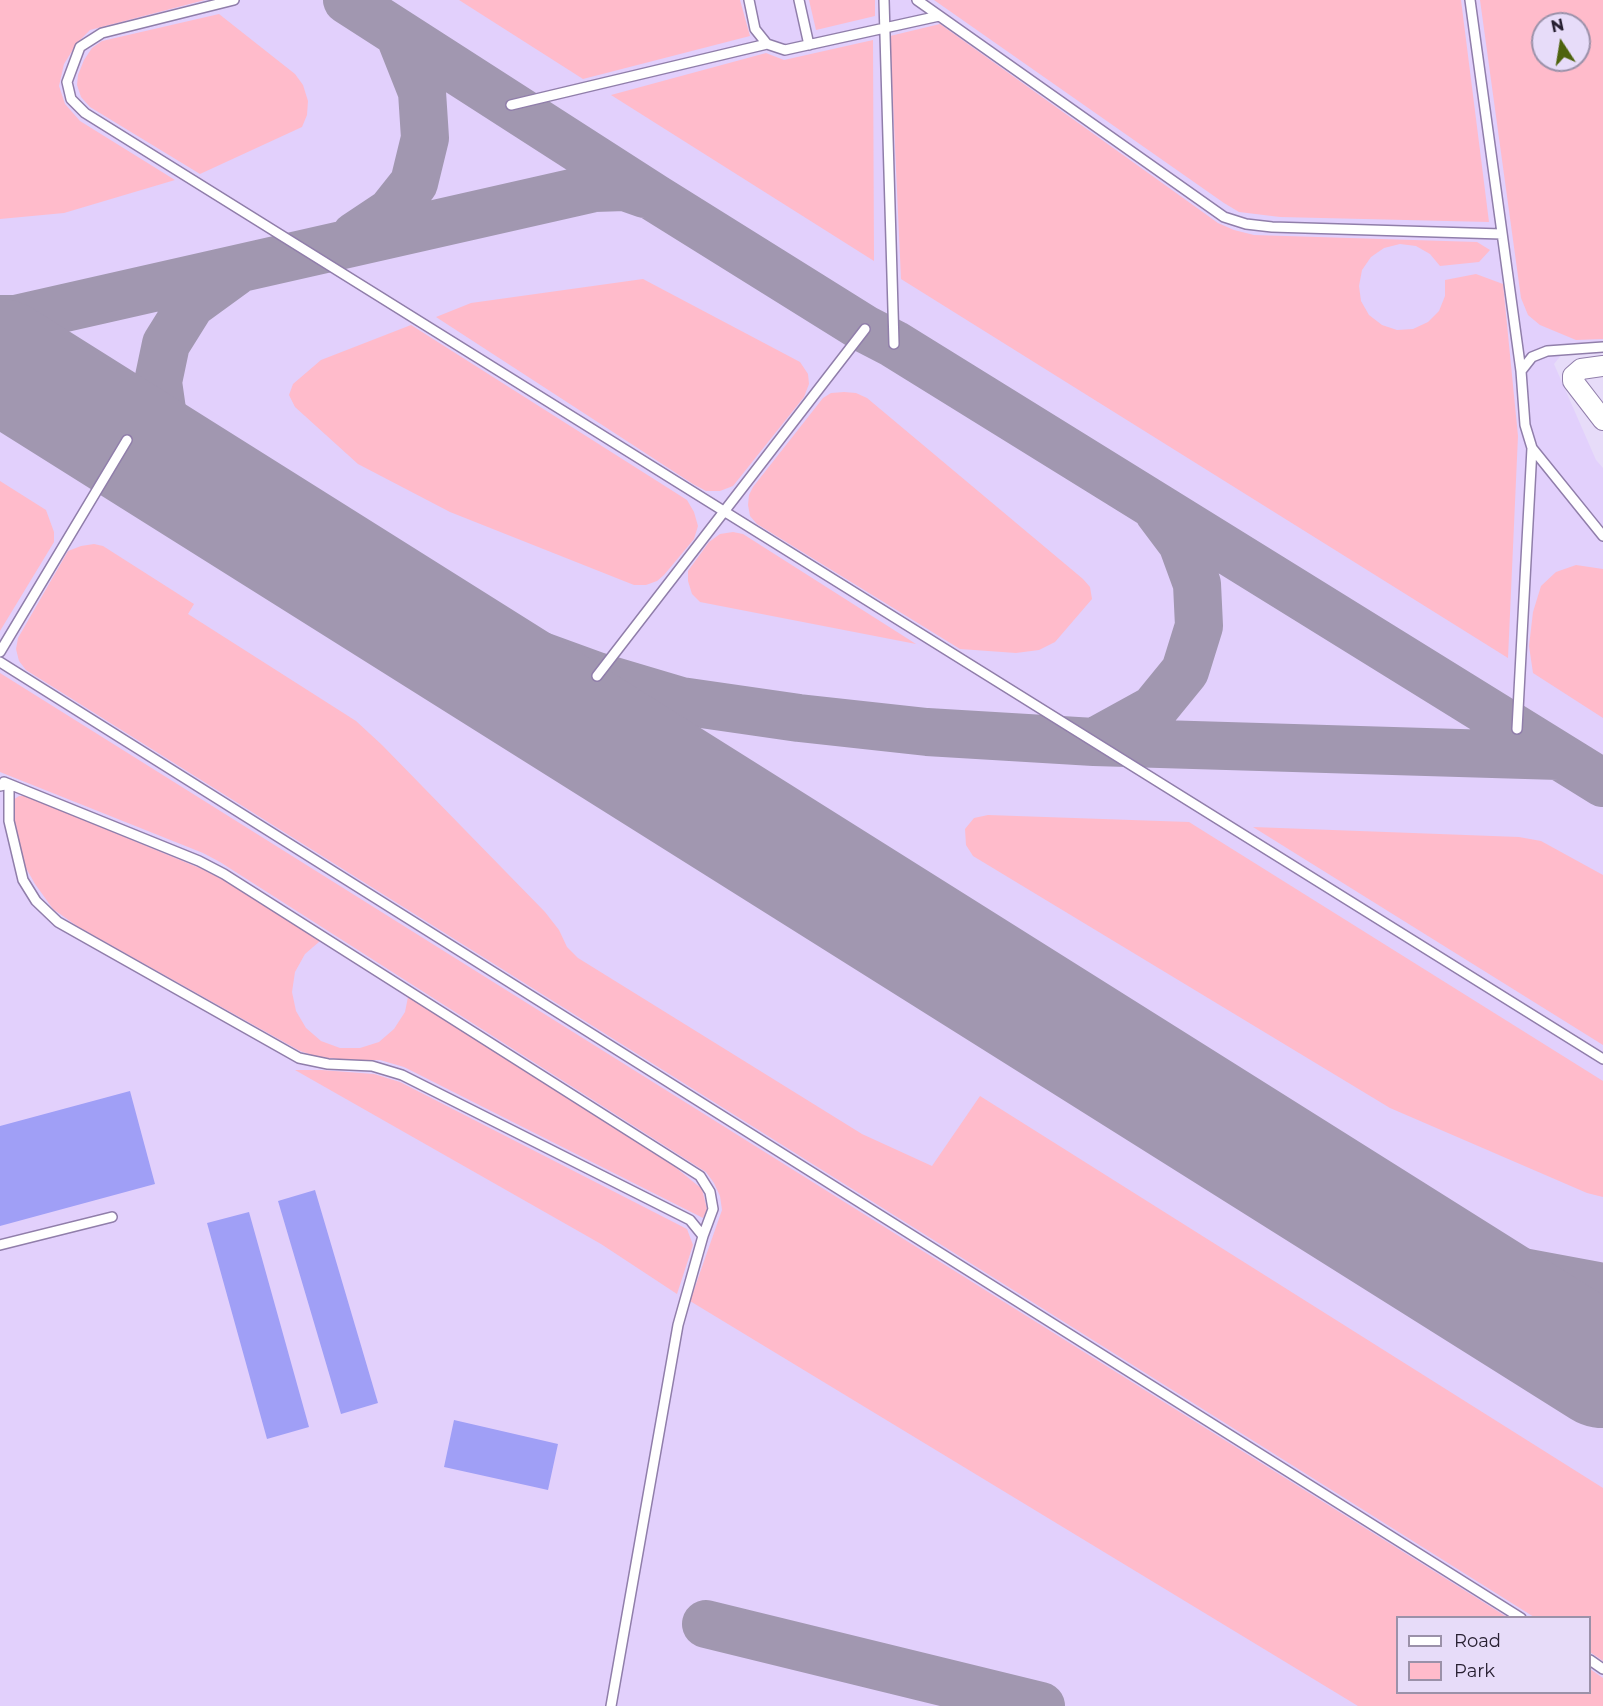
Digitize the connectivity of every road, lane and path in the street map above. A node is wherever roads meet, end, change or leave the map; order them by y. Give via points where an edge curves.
1 (234, 0) edge
2 (749, 0) edge
3 (799, 0) edge
4 (884, 0) edge
5 (917, 0) edge
6 (1470, 0) edge
7 (939, 16) junction
8 (885, 28) junction
9 (767, 45) junction
10 (810, 45) junction
11 (511, 105) dead end
12 (1502, 234) junction
13 (865, 329) dead end
14 (894, 344) dead end
15 (1603, 346) edge
16 (1603, 366) edge
17 (1521, 371) junction
18 (1603, 420) edge
19 (127, 440) dead end
20 (1532, 448) junction
21 (724, 511) junction
22 (1603, 536) edge
23 (0, 652) edge
24 (0, 662) edge
25 (597, 676) dead end
26 (1517, 729) dead end
27 (3, 784) edge
28 (1603, 1059) edge
29 (112, 1217) dead end
30 (703, 1236) junction
31 (0, 1245) edge
32 (1519, 1616) edge
33 (611, 1706) edge

1 - 21 lane via 102,33 80,47 67,82 71,99 85,113
2 - 9 lane via 754,29
3 - 10 lane
4 - 8 lane
5 - 7 lane
6 - 12 lane
7 - 8 lane
7 - 12 lane via 1224,217 1272,227
8 - 10 lane
8 - 14 lane
9 - 10 lane via 785,50
9 - 11 lane
12 - 17 lane
13 - 21 lane
15 - 17 lane via 1548,351 1532,357
16 - 18 street via 1581,369 1573,376
17 - 20 lane via 1525,425
19 - 23 lane
20 - 22 lane
20 - 26 lane
21 - 25 lane
21 - 28 lane
24 - 32 lane
27 - 30 lane via 224,874 700,1176 710,1192 713,1209
27 - 30 lane via 23,880 36,901 58,922 300,1058 372,1066 402,1075 690,1220
29 - 31 lane
30 - 33 lane via 678,1325

